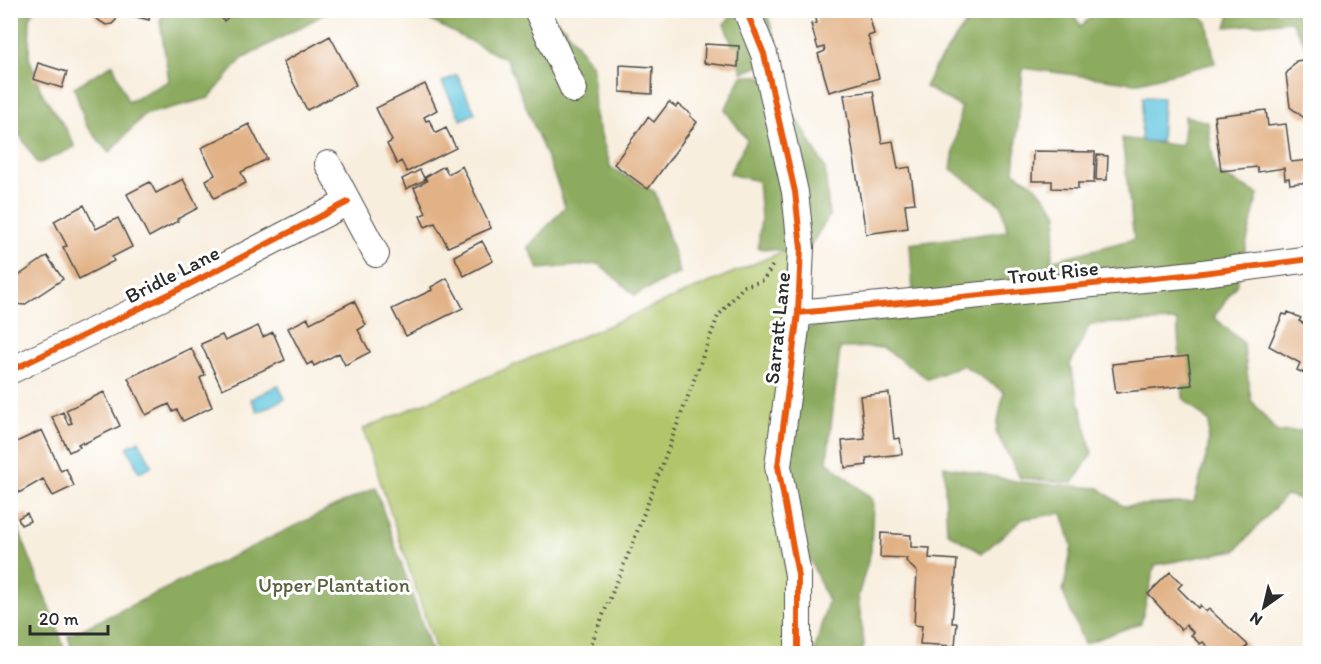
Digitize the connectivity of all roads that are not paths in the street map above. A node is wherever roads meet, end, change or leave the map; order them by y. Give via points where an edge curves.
1 (537, 10) edge
2 (746, 10) edge
3 (574, 90) dead end
4 (328, 164) dead end
5 (348, 202) junction
6 (376, 254) dead end
7 (1311, 259) edge
8 (798, 313) junction
9 (10, 372) edge
10 (798, 654) edge

1 - 3 street
2 - 8 street, Sarratt Lane via 764,54 795,192 801,248
4 - 5 street
5 - 6 street
5 - 9 street, Bridle Lane
7 - 8 street, Trout Rise
8 - 10 street, Sarratt Lane via 778,466 798,575

